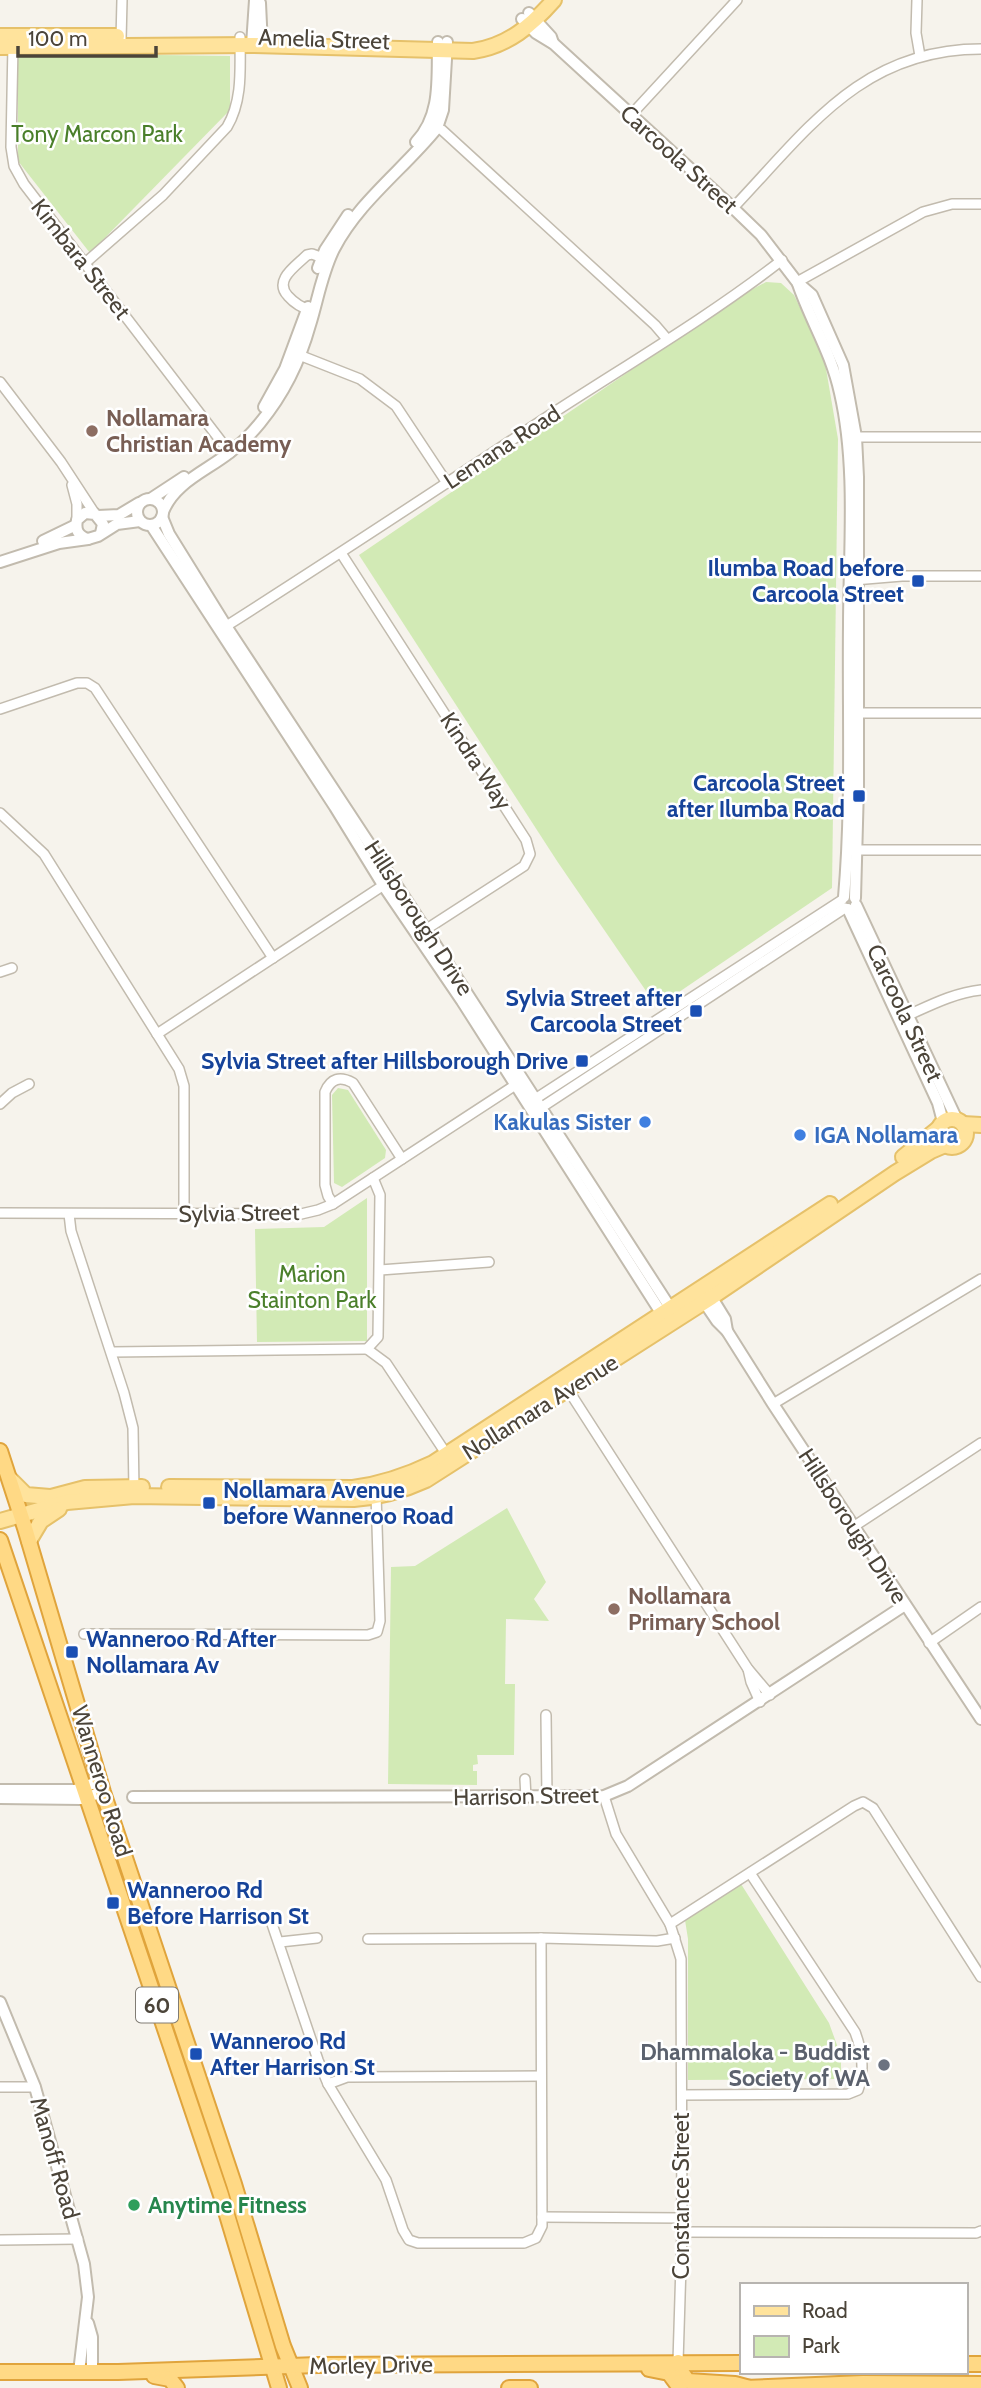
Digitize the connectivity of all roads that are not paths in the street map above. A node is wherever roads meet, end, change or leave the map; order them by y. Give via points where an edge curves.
1 (122, 0) edge
2 (258, 0) edge
3 (542, 0) edge
4 (554, 0) edge
5 (737, 0) edge
6 (917, 0) edge
7 (529, 20) junction
8 (121, 41) junction
9 (251, 41) junction
10 (7, 42) edge
11 (442, 47) junction
12 (981, 49) edge
13 (920, 56) junction
14 (631, 115) junction
15 (433, 126) junction
16 (981, 204) edge
17 (733, 208) junction
18 (325, 259) junction
19 (782, 260) junction
20 (84, 264) junction
21 (797, 282) junction
22 (310, 311) junction
23 (667, 340) junction
24 (297, 354) junction
25 (0, 382) edge
26 (852, 437) junction
27 (981, 437) edge
28 (228, 450) junction
29 (70, 477) junction
30 (447, 483) junction
31 (152, 498) junction
32 (139, 503) junction
33 (96, 515) junction
34 (163, 515) junction
35 (139, 521) junction
36 (77, 522) junction
37 (151, 525) junction
38 (101, 533) junction
39 (88, 539) junction
40 (341, 553) junction
41 (0, 555) edge
42 (0, 562) edge
43 (853, 576) junction
44 (981, 576) edge
45 (222, 628) junction
46 (0, 709) edge
47 (853, 713) junction
48 (981, 713) edge
49 (0, 813) edge
50 (852, 850) junction
51 (981, 850) edge
52 (388, 882) junction
53 (848, 903) junction
54 (422, 933) junction
55 (273, 958) junction
56 (12, 968) dead end
57 (0, 972) edge
58 (981, 990) edge
59 (903, 1017) junction
60 (157, 1034) junction
61 (519, 1082) junction
62 (29, 1084) dead end
63 (0, 1104) edge
64 (534, 1106) junction
65 (981, 1125) edge
66 (954, 1126) junction
67 (981, 1133) edge
68 (945, 1144) junction
69 (402, 1159) junction
70 (373, 1178) junction
71 (870, 1184) junction
72 (333, 1204) junction
73 (0, 1213) edge
74 (69, 1214) junction
75 (184, 1214) junction
76 (489, 1262) dead end
77 (380, 1269) junction
78 (981, 1279) edge
79 (704, 1294) junction
80 (669, 1316) junction
81 (367, 1349) junction
82 (112, 1352) junction
83 (565, 1384) junction
84 (773, 1404) junction
85 (981, 1443) edge
86 (0, 1451) edge
87 (449, 1458) junction
88 (9, 1478) junction
89 (375, 1491) junction
90 (134, 1492) junction
91 (50, 1497) junction
92 (72, 1501) junction
93 (20, 1512) junction
94 (0, 1514) edge
95 (0, 1521) edge
96 (853, 1527) junction
97 (0, 1540) edge
98 (29, 1541) junction
99 (905, 1605) junction
100 (981, 1607) edge
101 (84, 1634) dead end
102 (929, 1643) junction
103 (748, 1669) junction
104 (771, 1695) junction
105 (760, 1702) junction
106 (546, 1715) dead end
107 (981, 1719) edge
108 (525, 1779) dead end
109 (101, 1786) junction
110 (0, 1790) edge
111 (86, 1792) junction
112 (604, 1796) junction
113 (134, 1797) dead end
114 (0, 1798) edge
115 (526, 1798) junction
116 (547, 1798) junction
117 (750, 1872) junction
118 (270, 1918) dead end
119 (670, 1924) junction
120 (317, 1938) dead end
121 (541, 1938) junction
122 (675, 1938) junction
123 (368, 1939) dead end
124 (280, 1942) junction
125 (981, 1977) edge
126 (0, 2002) edge
127 (541, 2076) junction
128 (328, 2084) junction
129 (0, 2087) edge
130 (35, 2087) junction
131 (682, 2095) junction
132 (542, 2217) junction
133 (682, 2218) junction
134 (981, 2231) edge
135 (682, 2232) junction
136 (78, 2239) junction
137 (0, 2240) edge
138 (678, 2362) junction
139 (740, 2362) edge
140 (617, 2363) junction
141 (272, 2367) junction
142 (291, 2367) junction
143 (0, 2372) edge
144 (118, 2372) junction
145 (86, 2373) junction
146 (974, 2385) edge
147 (177, 2388) edge
148 (279, 2388) edge
149 (300, 2388) edge
150 (509, 2388) edge
151 (530, 2388) edge
152 (680, 2388) edge
153 (744, 2388) edge
154 (750, 2388) edge

1 - 8 street
2 - 9 street
3 - 7 main road
4 - 7 main road
5 - 14 street
6 - 13 street
7 - 11 main road, Amelia Street via 485,40
7 - 14 street, Carcoola Street
8 - 9 main road, Amelia Street
8 - 10 main road, Amelia Street
9 - 11 main road, Amelia Street
9 - 20 street via 227,127 163,195
10 - 20 street, Kimbara Street via 14,166
11 - 15 street via 443,110
12 - 13 street
13 - 17 street via 852,88
14 - 17 street, Carcoola Street
15 - 18 street via 361,198 340,225
15 - 23 street
16 - 21 street via 952,204 923,212
17 - 19 street, Carcoola Street
18 - 22 street
18 - 22 street via 307,255 282,283 295,303
19 - 21 street, Carcoola Street
19 - 23 street, Lemana Road
20 - 28 street, Kimbara Street
21 - 26 street, Carcoola Street via 812,295 843,365
22 - 24 street
23 - 30 street, Lemana Road
24 - 28 street via 265,406
24 - 30 street via 360,379 396,406
25 - 29 street
26 - 27 street
26 - 43 street, Carcoola Street
28 - 31 street
28 - 34 street via 180,487
29 - 33 street
29 - 36 street
30 - 40 street, Lemana Road
31 - 32 street
31 - 34 street via 160,503
32 - 33 street via 119,515
32 - 35 street
33 - 36 street via 85,513
33 - 38 street via 103,524
34 - 37 street
34 - 45 street, Hillsborough Drive
35 - 37 street
35 - 38 street via 117,524
36 - 39 street via 79,534
36 - 41 street via 49,539
37 - 45 street, Hillsborough Drive
38 - 39 street
39 - 42 street
40 - 45 street, Lemana Road
40 - 54 street, Kindra Way via 526,840 530,854 524,866
43 - 44 street
43 - 47 street, Carcoola Street
45 - 52 street, Hillsborough Drive
46 - 55 street via 77,683 95,688
47 - 48 street
47 - 50 street, Carcoola Street
49 - 60 street via 44,854
50 - 51 street
50 - 53 street, Carcoola Street via 857,880
52 - 54 street, Hillsborough Drive
52 - 55 street
53 - 59 street, Carcoola Street
53 - 64 street
54 - 61 street, Hillsborough Drive via 462,1001
55 - 60 street
56 - 57 street
58 - 59 street via 942,999
59 - 66 street, Carcoola Street
60 - 75 street via 184,1086
61 - 64 street, Hillsborough Drive
61 - 69 street, Sylvia Street
62 - 63 street
64 - 80 street, Hillsborough Drive
65 - 66 main road
66 - 67 main road
66 - 68 main road via 940,1139
66 - 68 main road, Nollamara Avenue via 962,1142
66 - 71 main road, Nollamara Avenue
68 - 71 main road, Nollamara Avenue
69 - 70 street, Sylvia Street
69 - 72 street via 354,1083 336,1079 325,1092 326,1185
70 - 72 street, Sylvia Street
70 - 77 street via 380,1195
71 - 79 main road, Nollamara Avenue
72 - 75 street, Sylvia Street via 301,1214
73 - 74 street, Sylvia Street
74 - 75 street, Sylvia Street
74 - 82 street
76 - 77 street
77 - 81 street via 379,1336
78 - 84 street
79 - 80 main road, Nollamara Avenue
79 - 84 street, Hillsborough Drive via 725,1319 727,1331
80 - 83 main road, Nollamara Avenue
81 - 82 street
81 - 87 street via 386,1363
82 - 90 street via 133,1428
83 - 87 main road, Nollamara Avenue
83 - 103 street
84 - 96 street, Hillsborough Drive
85 - 96 street
86 - 88 highway, Wanneroo Road / 60
87 - 89 main road, Nollamara Avenue via 426,1480
88 - 91 main road via 26,1495
88 - 93 highway, Wanneroo Road / 60
89 - 90 main road, Nollamara Avenue
89 - 101 street via 377,1632
90 - 91 main road, Nollamara Avenue via 85,1488
90 - 92 main road, Nollamara Avenue
91 - 93 main road, Nollamara Avenue
92 - 93 main road, Nollamara Avenue
92 - 98 main road via 46,1516
93 - 94 main road, Nollamara Avenue
93 - 95 main road, Nollamara Avenue
93 - 98 highway, Wanneroo Road / 60
96 - 99 street, Hillsborough Drive
97 - 111 highway, Wanneroo Road / 60
98 - 109 highway, Wanneroo Road / 60
99 - 102 street, Hillsborough Drive
99 - 104 street, Harrison Street
100 - 102 street
102 - 107 street, Hillsborough Drive
103 - 104 street
103 - 105 street
104 - 105 street, Harrison Street
105 - 112 street, Harrison Street via 628,1786
106 - 116 street
108 - 115 street
109 - 111 street
109 - 142 highway, Wanneroo Road / 60
110 - 111 street
111 - 114 street
111 - 141 highway, Wanneroo Road / 60 via 221,2195
112 - 116 street, Harrison Street
112 - 119 street, Constance Street via 616,1834
113 - 115 street, Harrison Street
115 - 116 street, Harrison Street
117 - 119 street
117 - 125 street via 863,1802 873,1808
117 - 131 street via 855,2032 861,2081 858,2090 848,2094
118 - 124 street
119 - 122 street, Constance Street
120 - 124 street
121 - 122 street
121 - 123 street
121 - 127 street
122 - 131 street, Constance Street via 681,1959
124 - 128 street
126 - 130 street, Manoff Road
127 - 128 street via 347,2077
127 - 132 street
128 - 132 street via 386,2180 409,2240 418,2244 524,2243 536,2238
129 - 130 street
130 - 136 street, Manoff Road
131 - 133 street, Constance Street
132 - 133 street
133 - 135 street, Constance Street
134 - 135 street
135 - 138 street, Constance Street
136 - 137 street
136 - 145 street, Manoff Road via 88,2297
138 - 139 highway, Morley Drive
138 - 140 highway, Morley Drive
138 - 154 highway via 688,2381
140 - 142 highway, Morley Drive
140 - 152 highway via 634,2369 659,2369 669,2373
141 - 142 highway, Morley Drive
141 - 144 highway, Morley Drive
141 - 148 highway, Wanneroo Road / 60
142 - 149 highway, Wanneroo Road / 60
143 - 145 highway, Morley Drive
144 - 145 highway, Morley Drive
144 - 147 highway via 164,2376
146 - 154 highway via 850,2383
150 - 151 highway
153 - 154 highway

